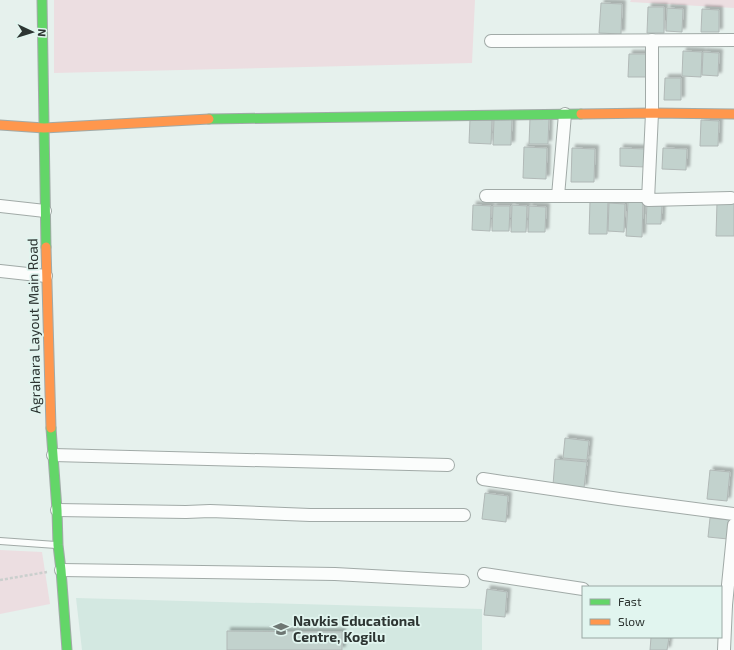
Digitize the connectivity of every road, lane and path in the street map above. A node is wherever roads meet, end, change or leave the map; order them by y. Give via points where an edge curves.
1 (42, 0) edge
2 (491, 40) dead end
3 (652, 40) junction
4 (734, 40) edge
5 (652, 113) junction
6 (565, 114) junction
7 (734, 114) edge
8 (0, 125) edge
9 (44, 128) junction
10 (486, 196) dead end
11 (558, 196) junction
12 (648, 196) junction
13 (730, 198) dead end
14 (0, 206) edge
15 (45, 211) junction
16 (0, 271) edge
17 (46, 276) junction
18 (53, 455) junction
19 (448, 465) dead end
20 (483, 479) dead end
21 (57, 510) junction
22 (734, 514) edge
23 (464, 515) dead end
24 (734, 525) edge
25 (0, 541) edge
26 (58, 545) junction
27 (61, 570) junction
28 (484, 574) dead end
29 (0, 580) edge
30 (462, 581) dead end
31 (582, 589) edge
32 (724, 605) edge
33 (64, 650) edge
34 (724, 650) edge

1 - 9 street, Agrahara Layout Main Road
2 - 3 street
3 - 4 street
3 - 5 street
5 - 6 street
5 - 7 street
5 - 12 street
6 - 9 street via 210,119
6 - 11 street
8 - 9 street
9 - 15 street, Agrahara Layout Main Road
10 - 11 street
11 - 12 street
12 - 13 street via 648,200
14 - 15 street
15 - 17 street, Agrahara Layout Main Road
16 - 17 street
17 - 18 street, Agrahara Layout Main Road
18 - 19 street
18 - 21 street, Agrahara Layout Main Road
20 - 22 street
21 - 23 street
21 - 26 street, Agrahara Layout Main Road
24 - 32 street
25 - 26 lane
26 - 27 street, Agrahara Layout Main Road
27 - 29 path
27 - 30 street via 335,574
27 - 33 street, Agrahara Layout Main Road
28 - 31 street
32 - 34 street

